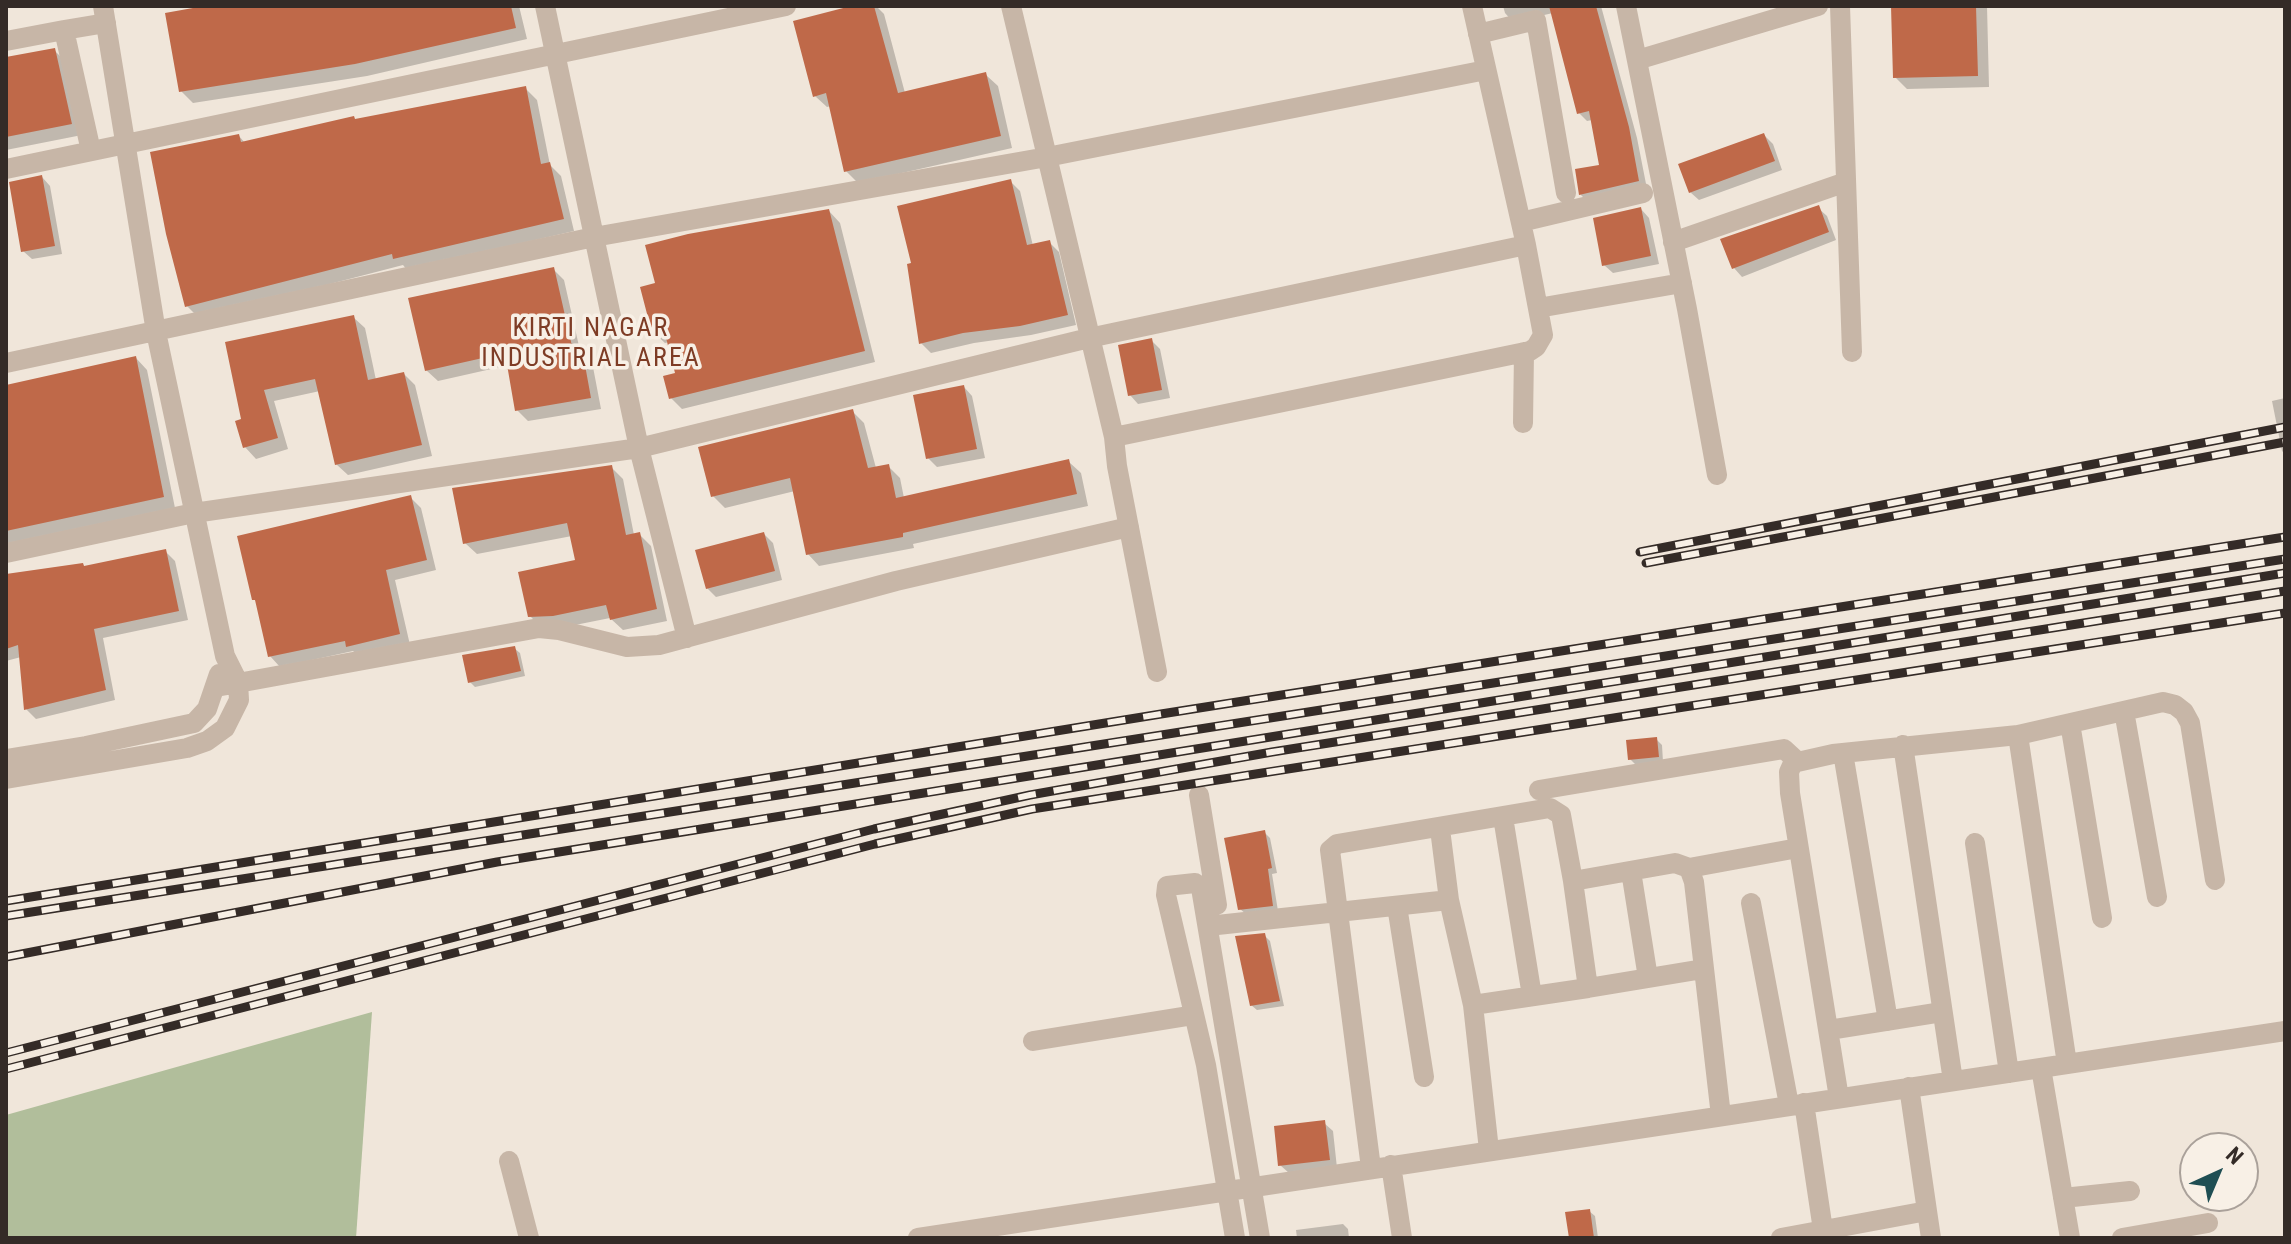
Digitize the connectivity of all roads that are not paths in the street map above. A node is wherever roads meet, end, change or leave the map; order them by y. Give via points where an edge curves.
1 (545, 6) edge
2 (786, 6) edge
3 (1011, 6) edge
4 (1472, 6) edge
5 (1626, 6) edge
6 (1818, 6) edge
7 (1840, 6) edge
8 (104, 14) edge
9 (64, 30) junction
10 (1478, 34) junction
11 (6, 41) edge
12 (557, 54) junction
13 (1637, 60) junction
14 (1486, 70) junction
15 (125, 144) junction
16 (91, 151) junction
17 (1047, 157) junction
18 (6, 169) edge
19 (1846, 182) junction
20 (1566, 193) dead end
21 (1643, 193) dead end
22 (1521, 222) junction
23 (594, 237) junction
24 (1673, 242) junction
25 (1526, 245) junction
26 (1682, 283) junction
27 (1538, 308) junction
28 (156, 332) junction
29 (1089, 338) junction
30 (1524, 352) junction
31 (1852, 352) dead end
32 (6, 363) edge
33 (1523, 423) dead end
34 (1114, 437) junction
35 (639, 448) junction
36 (1717, 475) dead end
37 (194, 513) junction
38 (1129, 527) junction
39 (6, 553) edge
40 (687, 638) junction
41 (225, 656) junction
42 (1157, 672) dead end
43 (238, 682) junction
44 (216, 687) junction
45 (2124, 711) junction
46 (2070, 723) junction
47 (2018, 735) junction
48 (1903, 745) junction
49 (1843, 753) junction
50 (6, 759) edge
51 (1797, 761) junction
52 (6, 779) edge
53 (1539, 790) dead end
54 (1199, 795) dead end
55 (1503, 817) junction
56 (1440, 829) junction
57 (1975, 843) dead end
58 (1798, 848) junction
59 (1689, 868) junction
60 (1631, 871) junction
61 (2215, 880) dead end
62 (1573, 881) junction
63 (2157, 897) dead end
64 (1449, 900) junction
65 (1751, 903) dead end
66 (1397, 906) junction
67 (1337, 913) junction
68 (2102, 918) dead end
69 (1214, 925) junction
70 (1703, 969) junction
71 (1648, 978) junction
72 (1588, 988) junction
73 (1532, 996) junction
74 (1473, 1005) junction
75 (1942, 1012) junction
76 (1194, 1015) junction
77 (1888, 1021) junction
78 (1829, 1030) junction
79 (2285, 1031) edge
80 (1033, 1041) dead end
81 (2067, 1064) junction
82 (2041, 1068) junction
83 (2009, 1073) junction
84 (1424, 1077) dead end
85 (1953, 1081) junction
86 (1909, 1087) junction
87 (1839, 1098) junction
88 (1796, 1104) junction
89 (1721, 1116) junction
90 (1489, 1150) junction
91 (509, 1161) dead end
92 (1381, 1167) junction
93 (1252, 1186) junction
94 (1227, 1190) junction
95 (2130, 1191) dead end
96 (2063, 1198) junction
97 (1927, 1211) junction
98 (2208, 1223) dead end
99 (1823, 1230) junction
100 (529, 1238) edge
101 (918, 1238) edge
102 (1235, 1238) edge
103 (1260, 1238) edge
104 (1402, 1238) edge
105 (1781, 1238) edge
106 (1931, 1238) edge
107 (2070, 1238) edge
108 (2122, 1238) edge

1 - 12 street
2 - 12 street
3 - 17 street
4 - 10 street
5 - 13 street
6 - 13 street
7 - 19 street
8 - 9 street
8 - 15 street
9 - 11 street
9 - 16 street
10 - 14 street
10 - 20 street via 1536,20
12 - 15 street
12 - 23 street
13 - 24 street
14 - 17 street
14 - 22 street
15 - 16 street
15 - 28 street
16 - 18 street
17 - 23 street
17 - 29 street
19 - 24 street
19 - 31 street
21 - 22 street
22 - 25 street
23 - 28 street
23 - 35 street
24 - 26 street
25 - 27 street
25 - 29 street
26 - 27 street
26 - 36 street
27 - 30 street via 1543,335 1536,347
28 - 32 street
28 - 37 street
29 - 34 street
29 - 35 street
30 - 33 street
30 - 34 street
34 - 38 street
35 - 37 street
35 - 40 street
37 - 39 street
37 - 41 street
38 - 40 street via 896,581
38 - 42 street
40 - 43 street via 627,647 539,628
41 - 43 street
41 - 44 street
43 - 44 street
43 - 52 street via 233,716 207,741
44 - 50 street via 194,723
45 - 46 street
45 - 61 street via 2163,702 2175,705 2190,723
45 - 63 street
46 - 47 street
46 - 68 street
47 - 48 street
47 - 81 street
48 - 49 street
48 - 75 street
49 - 51 street
49 - 77 street
51 - 53 street via 1784,749
51 - 58 street via 1789,783
54 - 69 street
55 - 56 street
55 - 62 street via 1556,810 1565,828
55 - 73 street
56 - 64 street
56 - 67 street via 1332,847
57 - 83 street
58 - 59 street
58 - 78 street
59 - 60 street via 1675,863
59 - 70 street
60 - 62 street
60 - 71 street
62 - 72 street
64 - 66 street
64 - 74 street
65 - 88 street
66 - 67 street
66 - 84 street
67 - 69 street
67 - 92 street
69 - 76 street via 1199,884 1167,886
69 - 93 street
70 - 71 street
70 - 89 street
71 - 72 street
72 - 73 street
73 - 74 street
74 - 90 street
75 - 77 street
75 - 85 street
76 - 80 street
76 - 94 street
77 - 78 street
78 - 87 street
79 - 81 street
81 - 82 street
82 - 83 street
82 - 96 street
83 - 85 street
85 - 86 street
86 - 87 street
86 - 97 street
87 - 88 street
88 - 89 street
88 - 99 street
89 - 90 street
90 - 92 street
91 - 100 street
92 - 93 street
92 - 104 street
93 - 94 street
93 - 103 street
94 - 101 street
94 - 102 street
95 - 96 street
96 - 107 street
97 - 99 street
97 - 106 street
98 - 108 street
99 - 105 street

